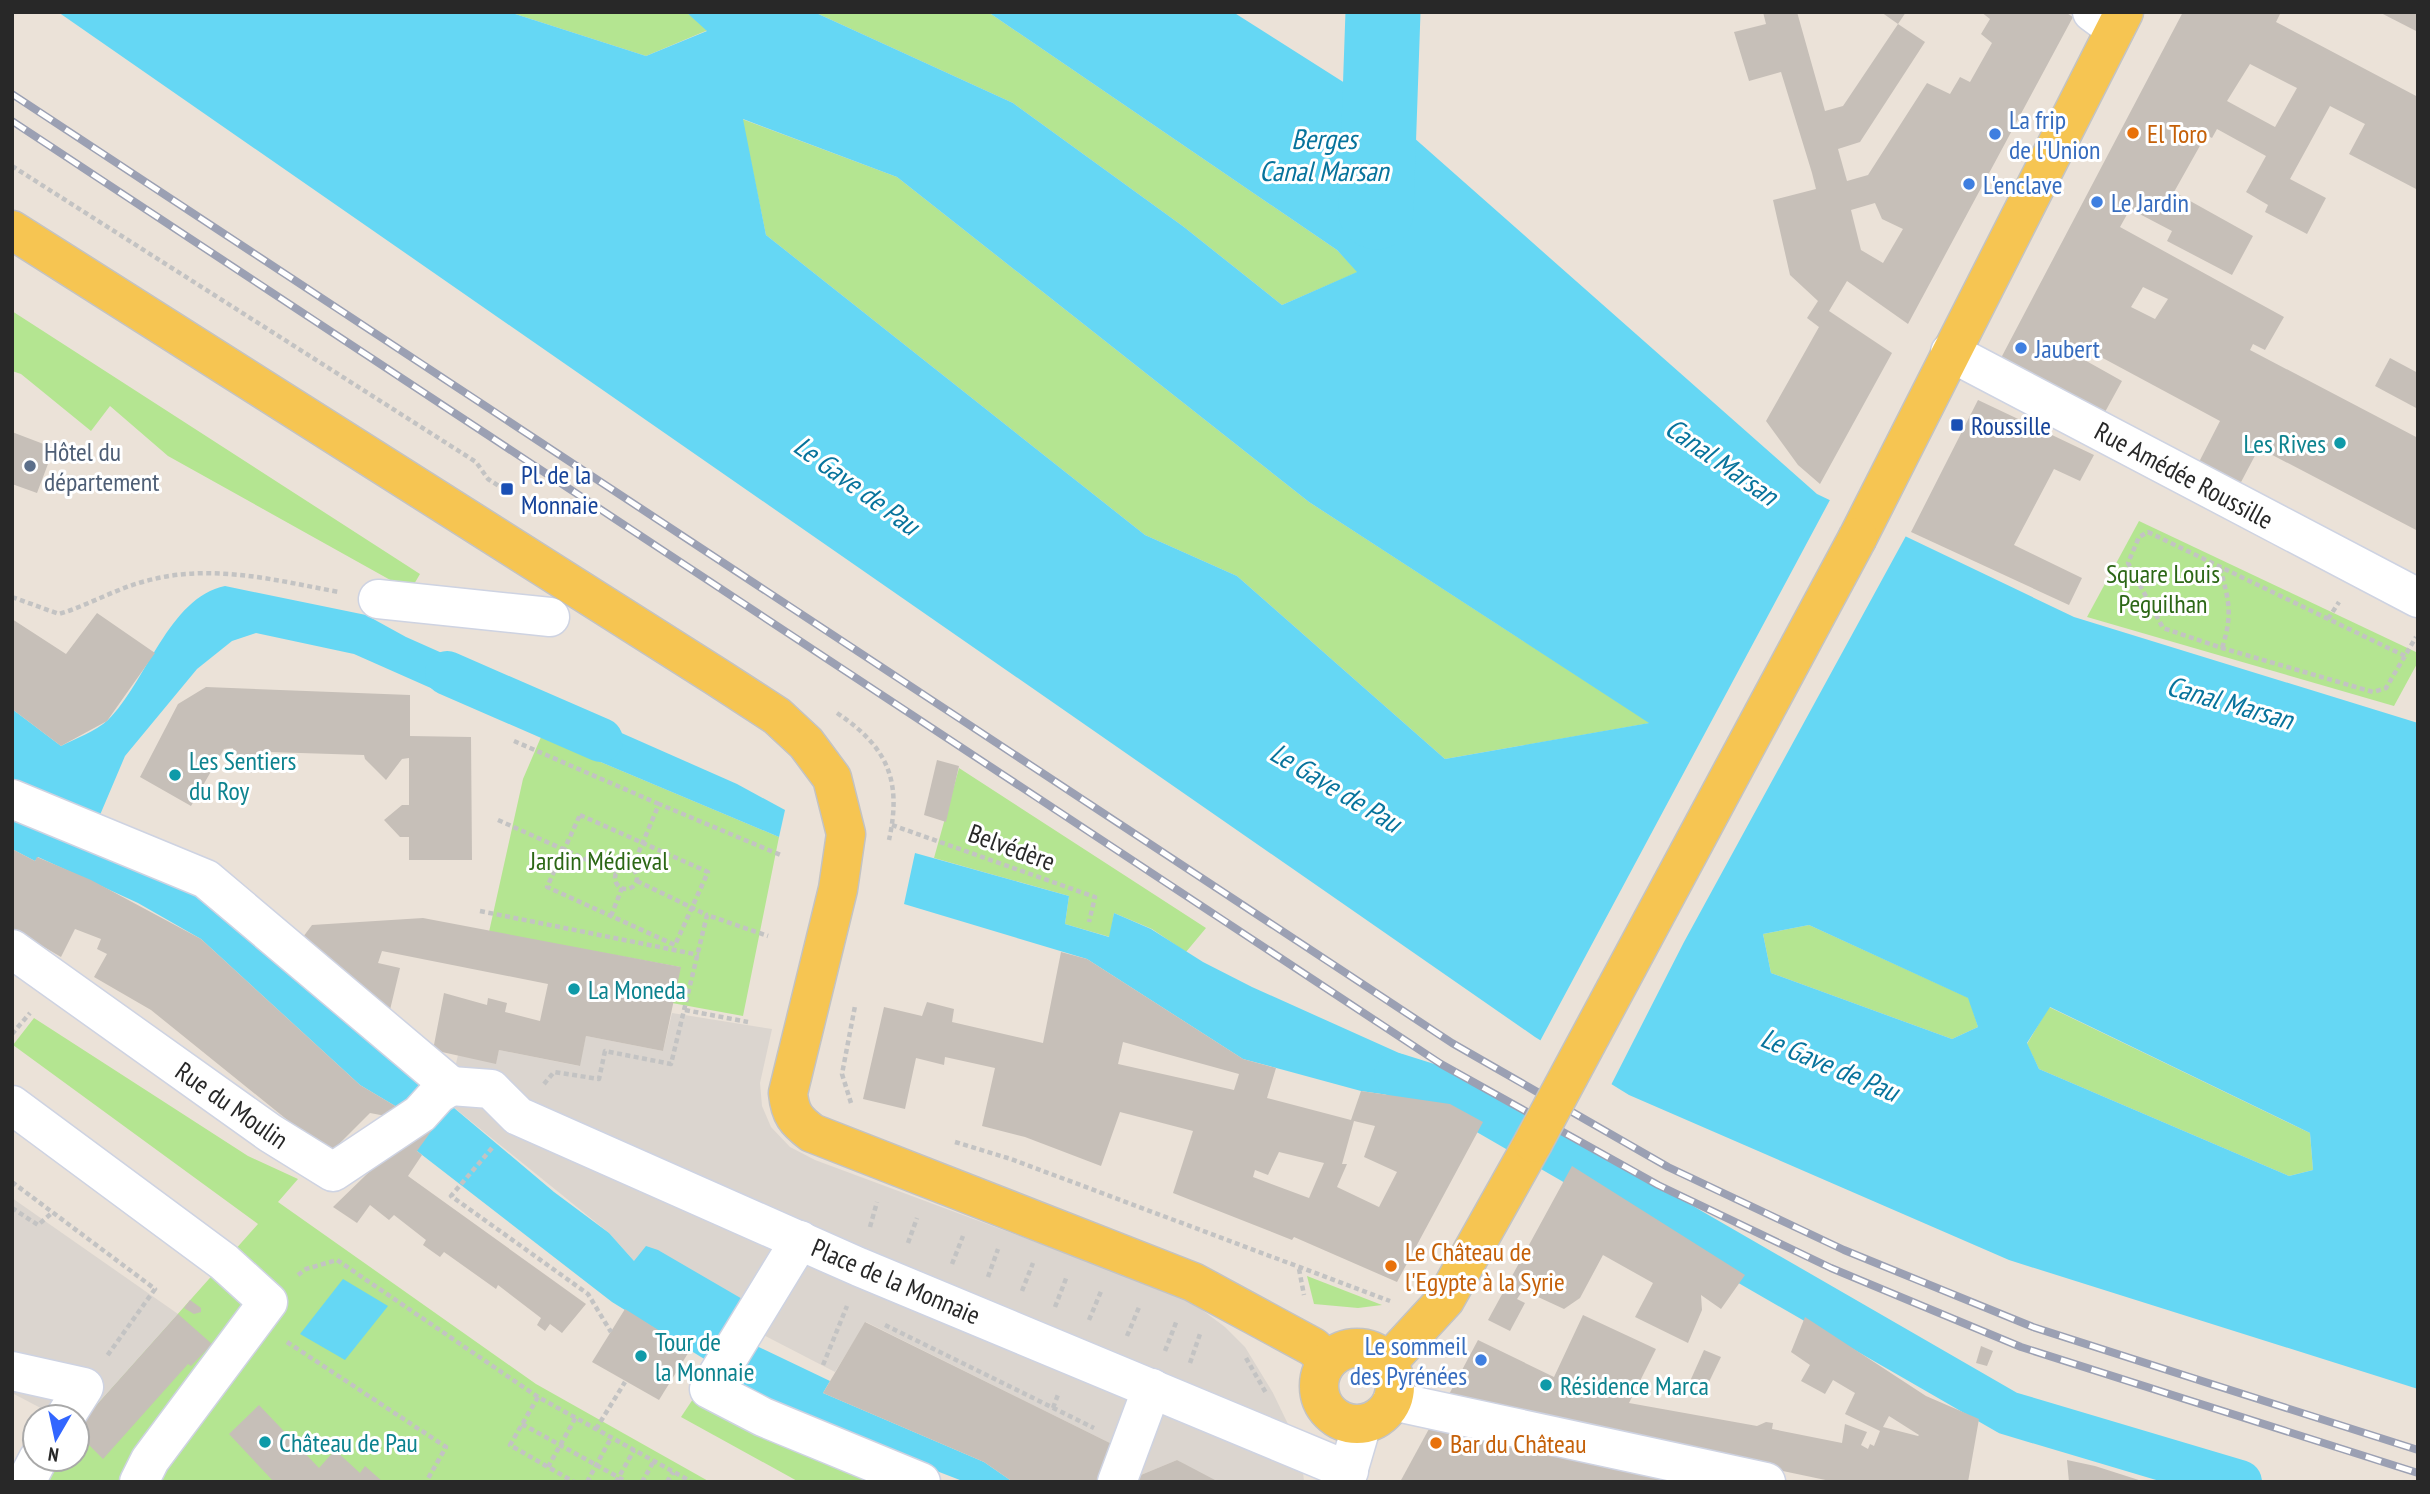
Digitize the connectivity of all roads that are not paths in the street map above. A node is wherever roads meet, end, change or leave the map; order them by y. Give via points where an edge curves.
1 (2110, 18) edge
2 (12, 230) edge
3 (1950, 352) junction
4 (2418, 598) edge
5 (378, 599) road end
6 (550, 617) dead end
7 (12, 799) edge
8 (12, 949) edge
9 (436, 1098) junction
10 (12, 1105) edge
11 (800, 1240) junction
12 (1328, 1361) junction
13 (1388, 1362) junction
14 (12, 1371) edge
15 (1152, 1388) junction
16 (1392, 1401) junction
17 (74, 1402) edge
18 (1363, 1424) junction
19 (1347, 1476) edge
20 (139, 1482) edge
21 (921, 1482) edge
22 (1117, 1482) edge
23 (1766, 1482) edge

1 - 3 main road
2 - 12 main road via 777,716 806,743 832,778 846,834 825,948 788,1093 796,1122 812,1133 1193,1282 1313,1347
3 - 4 street, Rue Amédée Roussille
3 - 13 main road, bridge via 1870,513 1533,1143 1445,1300
5 - 6 street
7 - 9 street via 206,879
8 - 9 street, Rue du Moulin via 270,1133 333,1172
9 - 11 street, Place de la Monnaie via 491,1089 508,1129
10 - 20 street via 224,1262 268,1302 150,1460
11 - 15 street, Place de la Monnaie
11 - 21 street via 709,1388 763,1418
12 - 13 main road via 1336,1353 1358,1347
12 - 18 main road via 1319,1382 1323,1404 1340,1420
13 - 16 main road via 1395,1381
14 - 17 street
15 - 19 street, Place de la Monnaie
15 - 22 street
16 - 18 main road via 1375,1420
16 - 23 street
18 - 19 street

